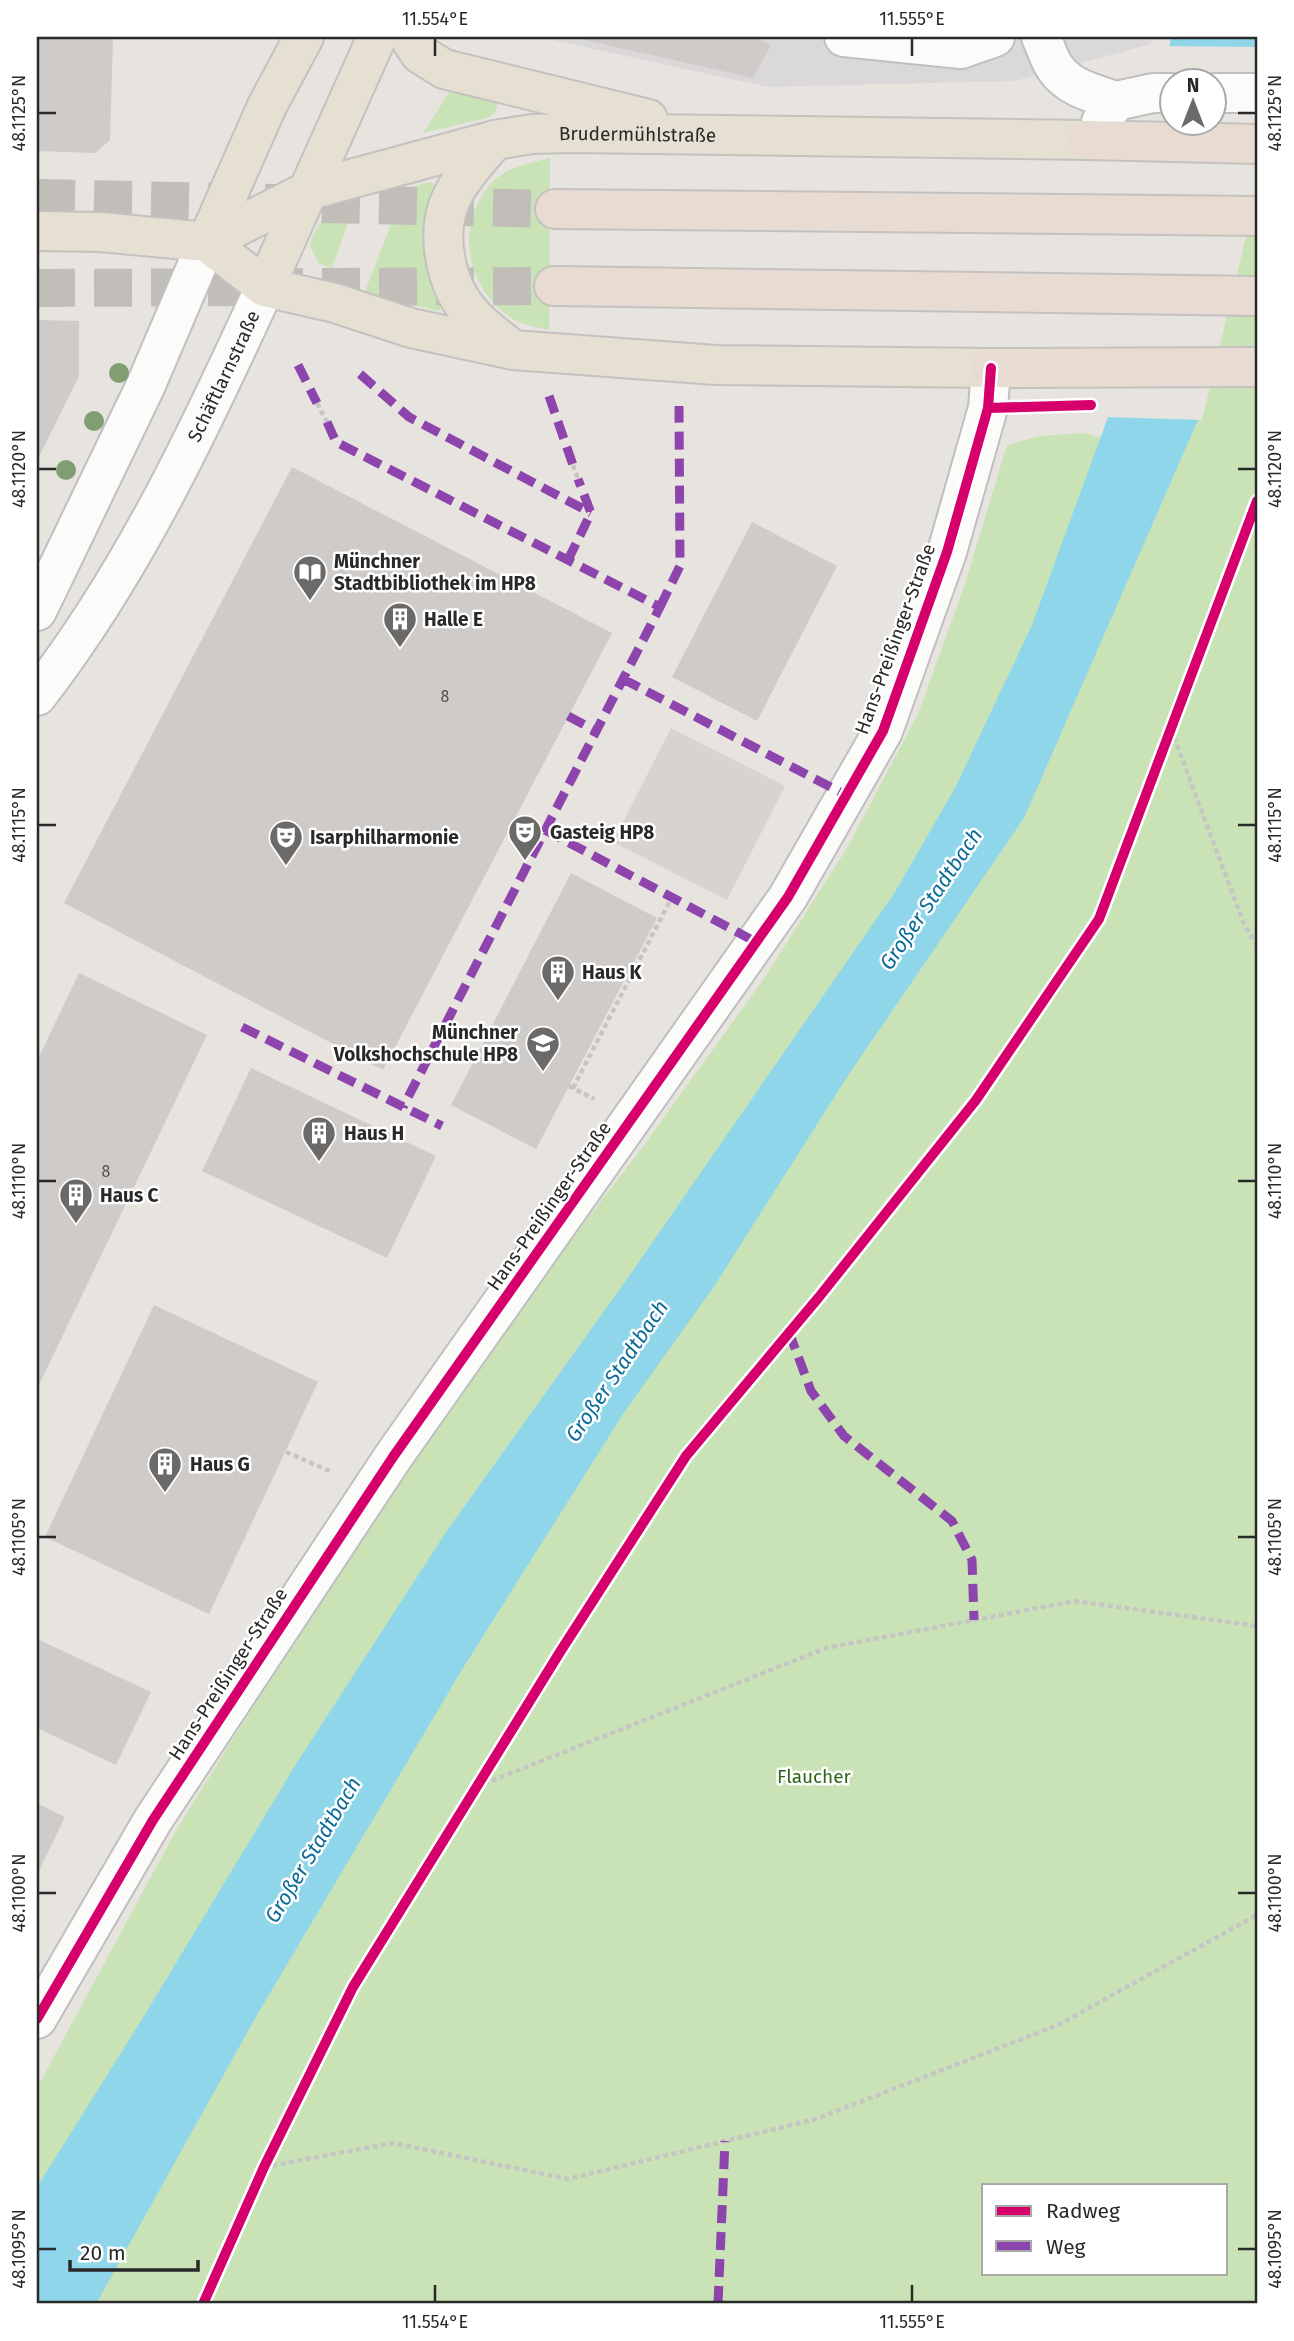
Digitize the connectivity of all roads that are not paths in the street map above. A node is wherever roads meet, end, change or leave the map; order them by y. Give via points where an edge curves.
1 (304, 37) edge
2 (377, 37) edge
3 (409, 37) edge
4 (844, 37) edge
5 (995, 37) edge
6 (1041, 37) edge
7 (1228, 93) edge
8 (1257, 93) edge
9 (1158, 94) edge
10 (1116, 101) junction
11 (715, 135) junction
12 (495, 140) junction
13 (1088, 140) junction
14 (1257, 144) edge
15 (310, 190) junction
16 (555, 209) tunnel mouth
17 (1256, 216) edge
18 (37, 231) edge
19 (206, 242) junction
20 (554, 286) tunnel mouth
21 (265, 287) junction
22 (1247, 296) edge
23 (513, 350) junction
24 (1257, 367) edge
25 (991, 368) junction
26 (37, 611) edge
27 (37, 696) edge
28 (37, 2019) edge

1 - 19 main road via 267,106
2 - 15 main road, Schäftlarnstraße
3 - 11 main road via 420,54 444,68
4 - 5 street via 961,49
6 - 10 street via 1056,69 1067,79 1080,89
7 - 8 street
9 - 10 street
10 - 13 street
11 - 12 main road, Brudermühlstraße via 552,133
11 - 13 main road, Brudermühlstraße
12 - 15 main road, Brudermühlstraße
12 - 23 main road via 454,193 445,219 444,246 459,298
13 - 14 highway
15 - 19 main road, Brudermühlstraße
15 - 21 main road, Schäftlarnstraße
16 - 17 highway
18 - 19 main road
19 - 21 main road
19 - 26 street via 145,387
20 - 22 highway
21 - 23 main road via 335,303 411,328
21 - 27 street, Schäftlarnstraße via 143,535 73,649
23 - 25 main road via 716,365
24 - 25 highway
25 - 28 street, Hans-Preißinger-Straße via 988,408 947,552 883,731 788,897 393,1457 153,1820

